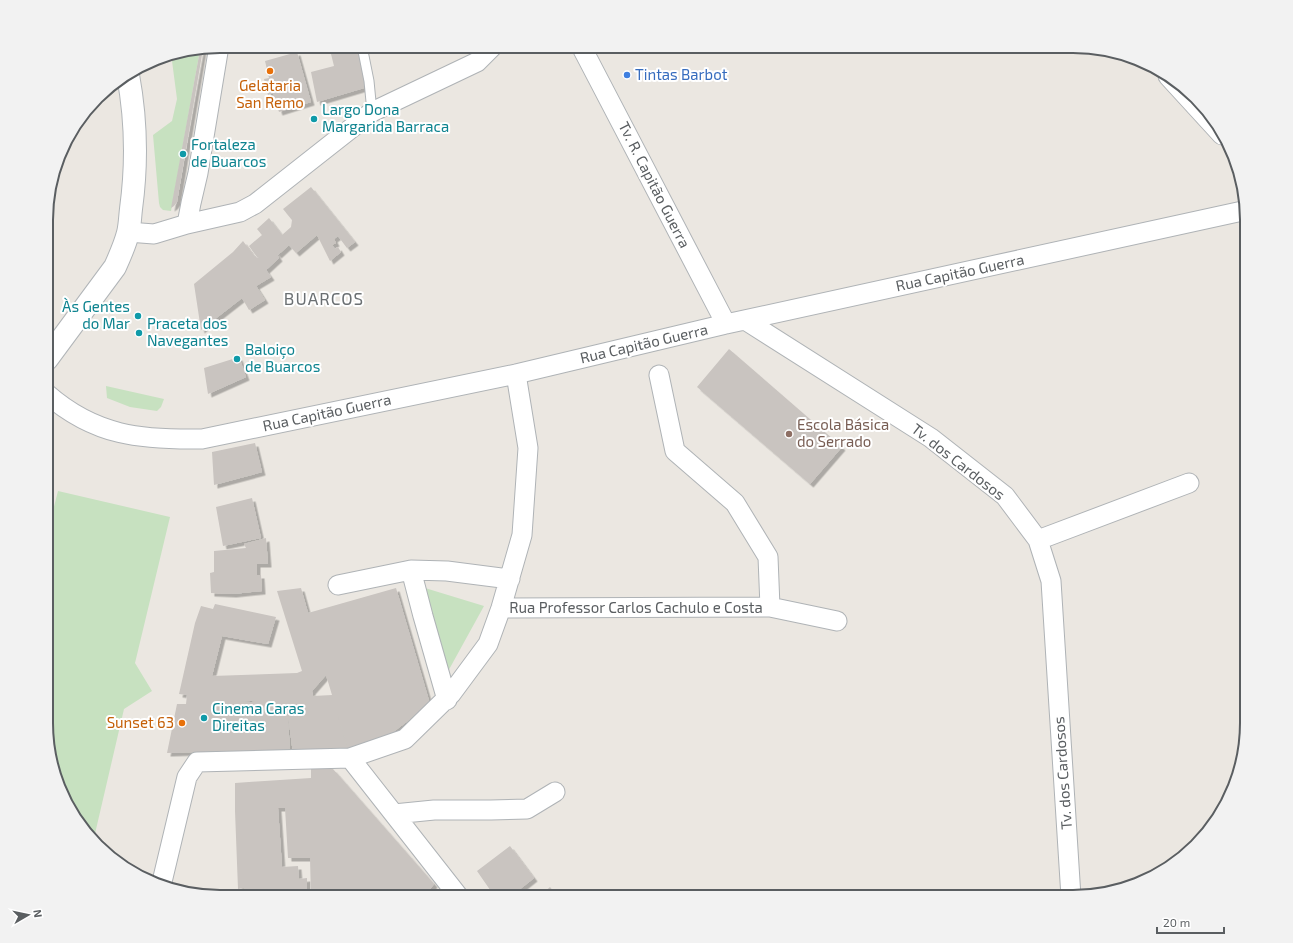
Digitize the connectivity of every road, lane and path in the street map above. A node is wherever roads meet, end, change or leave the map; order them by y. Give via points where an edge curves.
1 (218, 53) edge
2 (363, 53) edge
3 (486, 53) edge
4 (585, 53) edge
5 (129, 80) edge
6 (372, 112) junction
7 (1240, 212) edge
8 (187, 224) junction
9 (128, 232) junction
10 (745, 320) junction
11 (726, 324) junction
12 (53, 352) edge
13 (516, 374) junction
14 (659, 375) dead end
15 (53, 399) edge
16 (1189, 483) dead end
17 (1038, 540) junction
18 (411, 570) junction
19 (510, 579) junction
20 (338, 585) dead end
21 (770, 607) junction
22 (501, 608) junction
23 (837, 621) dead end
24 (447, 700) junction
25 (350, 758) junction
26 (554, 792) dead end
27 (394, 814) junction
28 (163, 879) edge
29 (453, 890) edge
30 (1071, 890) edge

1 - 8 street
2 - 6 lane
3 - 6 street via 477,62
4 - 11 street, Tv. R. Capitão Guerra
5 - 9 street via 135,168
6 - 8 street via 255,204 240,212
7 - 10 street, Rua Capitão Guerra
8 - 9 street via 154,234
9 - 12 street via 115,267
10 - 11 street, Rua Capitão Guerra
10 - 17 street, Tv. dos Cardosos via 931,438 1005,496
11 - 13 street, Rua Capitão Guerra
13 - 15 street, Rua Capitão Guerra via 202,439 168,440 109,430 84,420
13 - 19 street via 528,448 522,535
14 - 21 street, Rua Professor Carlos Cachulo e Costa via 675,451 735,503 768,557
16 - 17 street
17 - 30 street, Tv. dos Cardosos via 1051,581
18 - 19 street via 447,571
18 - 20 street
18 - 24 street
19 - 22 street
21 - 22 street, Rua Professor Carlos Cachulo e Costa
21 - 23 street, Rua Professor Carlos Cachulo e Costa
22 - 24 street via 488,644
24 - 25 street via 405,739
25 - 27 street
25 - 28 street via 197,762 187,777
26 - 27 street via 527,809 434,810
27 - 29 street

